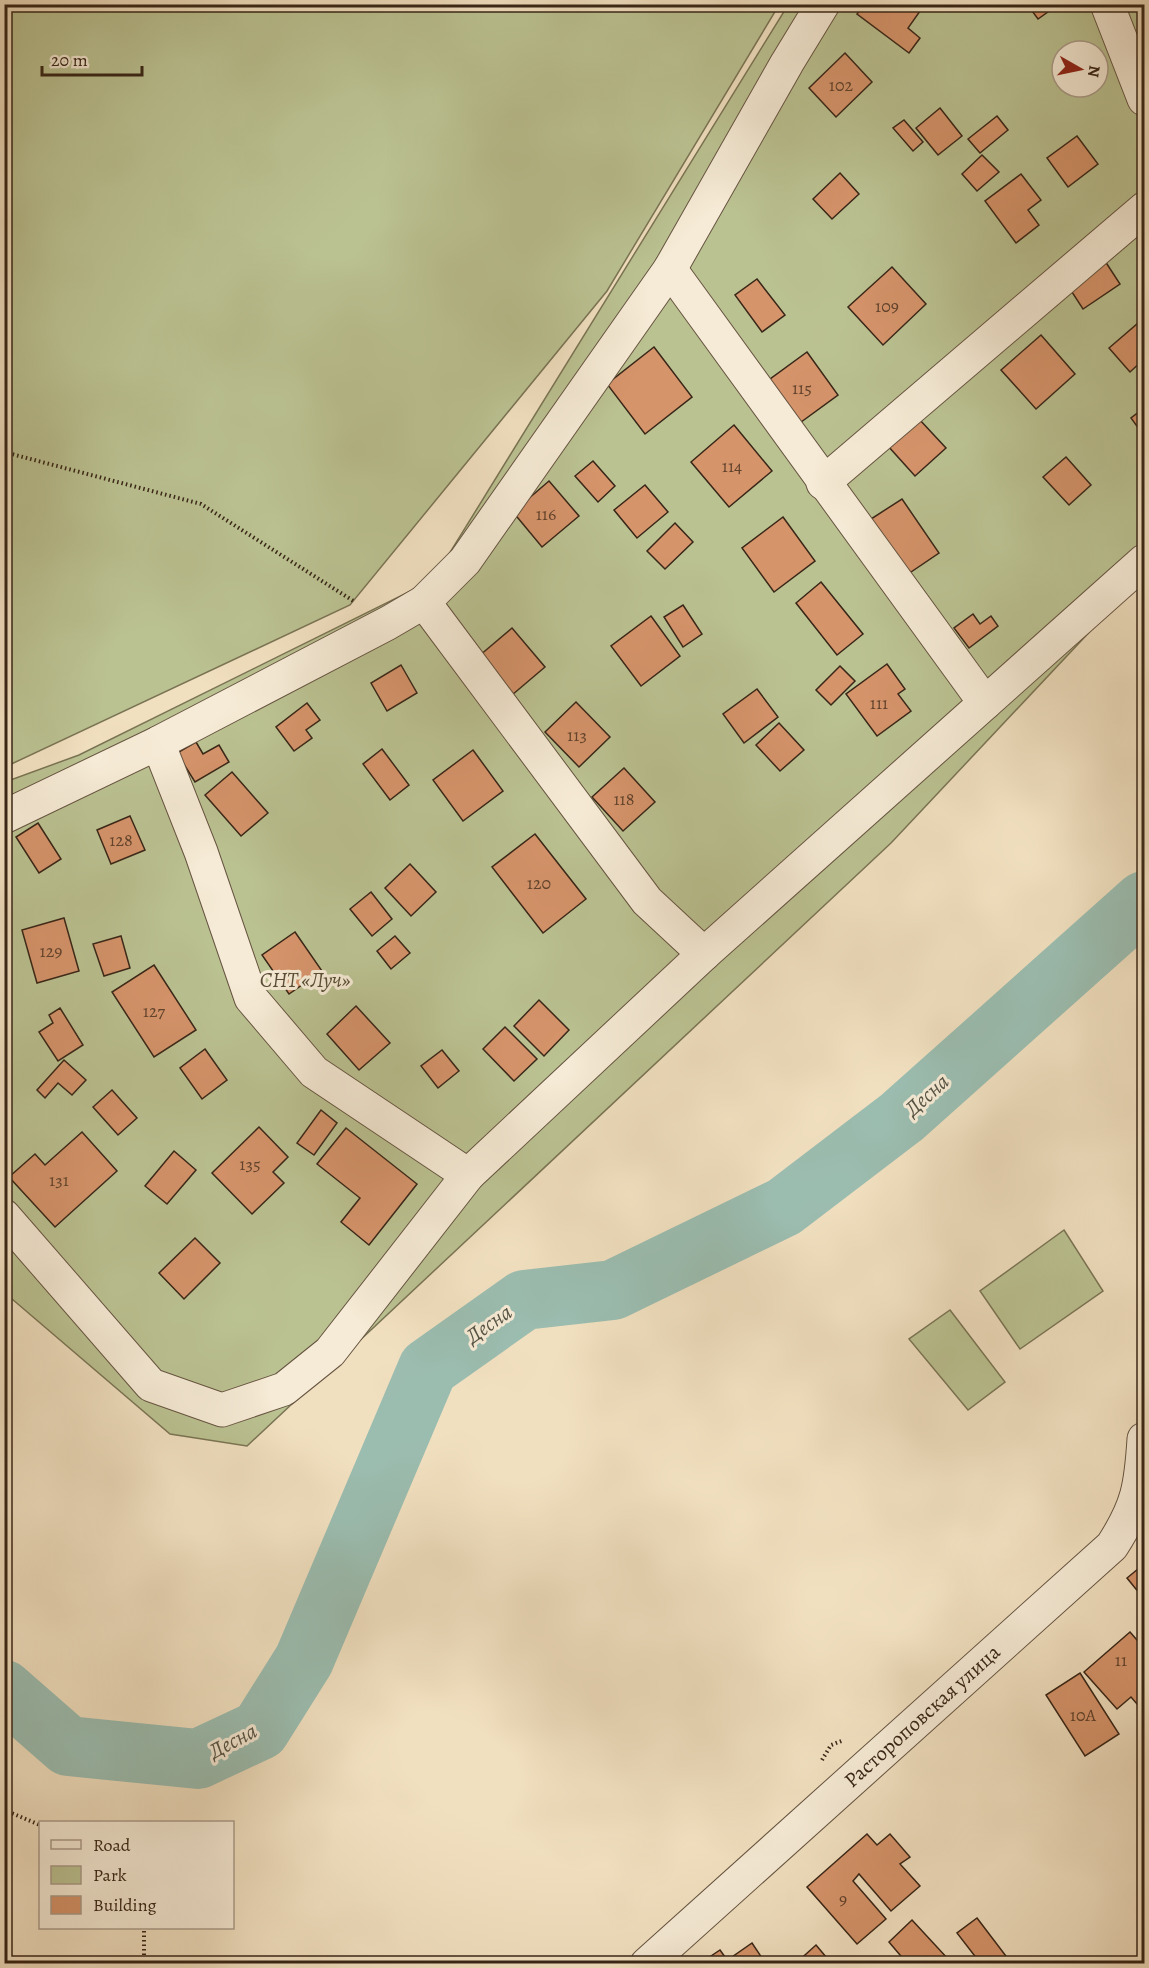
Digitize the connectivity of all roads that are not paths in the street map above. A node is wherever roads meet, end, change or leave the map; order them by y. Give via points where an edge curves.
1 (823, 4) edge
2 (1107, 4) edge
3 (1144, 99) edge
4 (1144, 209) edge
5 (670, 269) junction
6 (823, 483) junction
7 (1144, 561) edge
8 (424, 602) junction
9 (985, 703) junction
10 (158, 743) junction
11 (4, 817) edge
12 (704, 954) junction
13 (468, 1175) junction
14 (4, 1216) edge
15 (1144, 1439) edge
16 (647, 1964) edge

1 - 5 street
2 - 3 street
4 - 6 street
5 - 6 street
5 - 8 street via 465,561
6 - 9 street
7 - 9 street
8 - 10 street
8 - 12 street via 647,901
9 - 12 street
10 - 11 street
10 - 13 street via 201,852 251,998 314,1072
12 - 13 street
13 - 14 street via 330,1352 284,1389 222,1410 151,1384
15 - 16 street, Растороповская улица via 1142,1482 1132,1516 1112,1546

